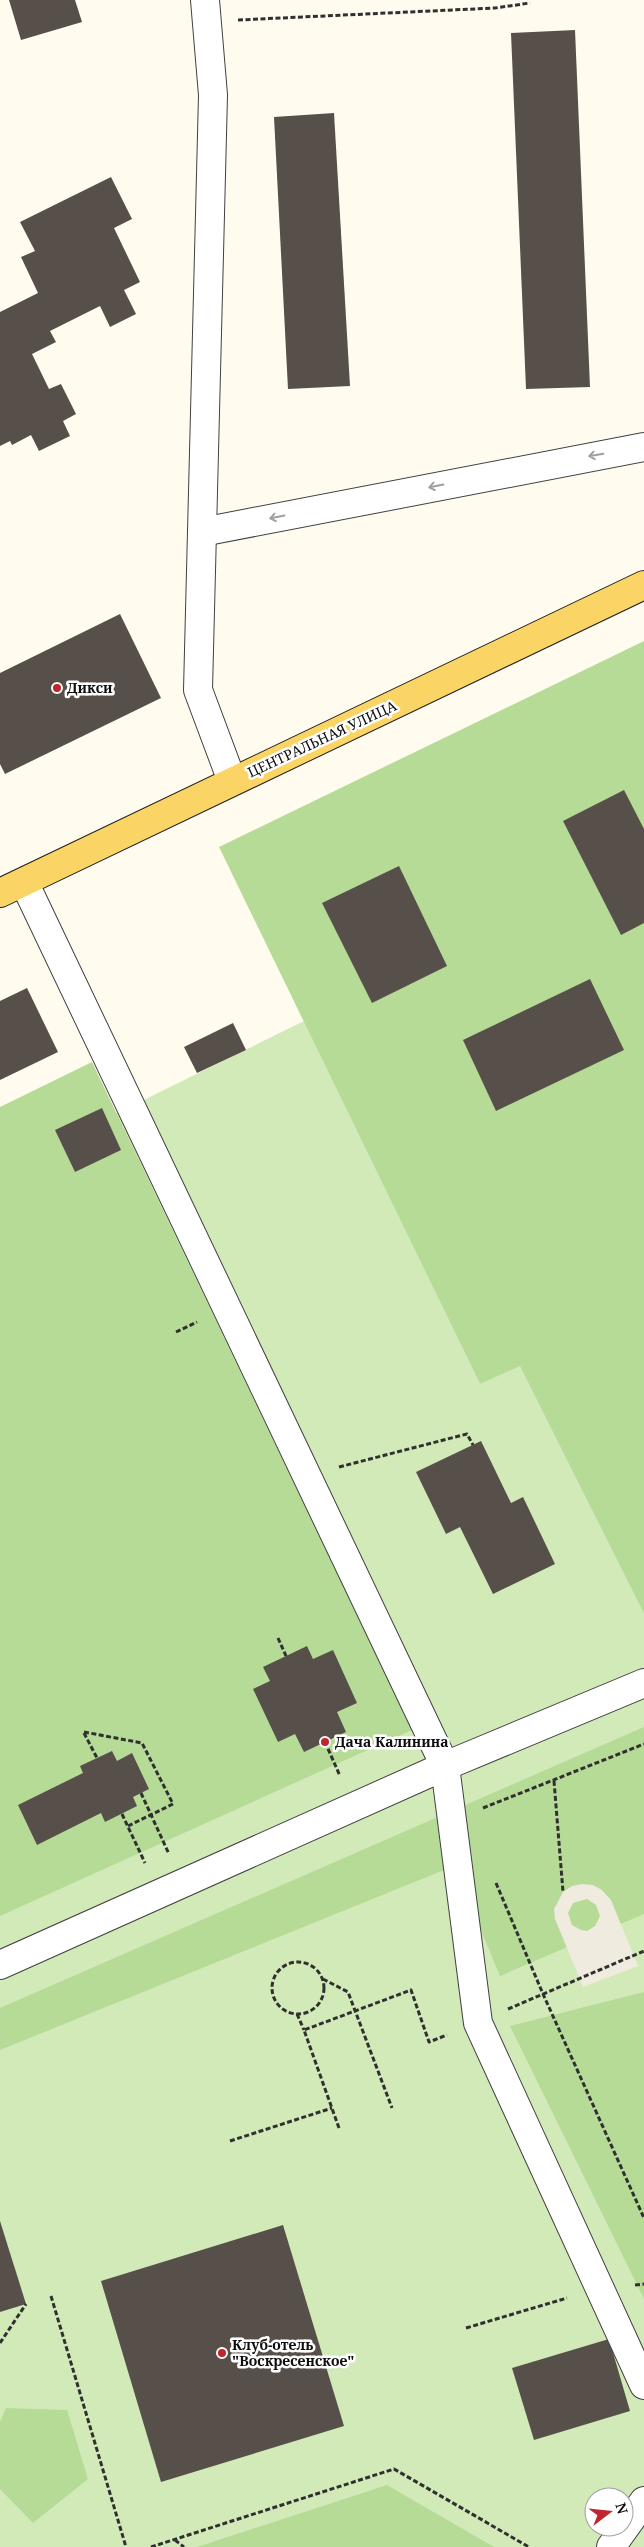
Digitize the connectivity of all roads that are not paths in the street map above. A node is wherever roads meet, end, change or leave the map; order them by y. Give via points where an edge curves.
1 (206, 11) edge
2 (644, 447) edge
3 (202, 532) junction
4 (644, 585) edge
5 (232, 781) junction
6 (12, 887) edge
7 (644, 1683) edge
8 (445, 1766) junction
9 (0, 1965) edge
10 (644, 2386) edge
11 (644, 2501) edge
12 (611, 2547) edge

1 - 3 lane via 213,95
2 -> 3 lane
3 - 5 lane via 198,690
4 - 5 main road, ЦЕНТРАЛЬНАЯ УЛИЦА
5 - 6 main road, ЦЕНТРАЛЬНАЯ УЛИЦА
6 - 8 lane via 310,1482
7 - 8 lane
8 - 9 lane
8 - 10 lane via 478,2023
11 - 12 lane

